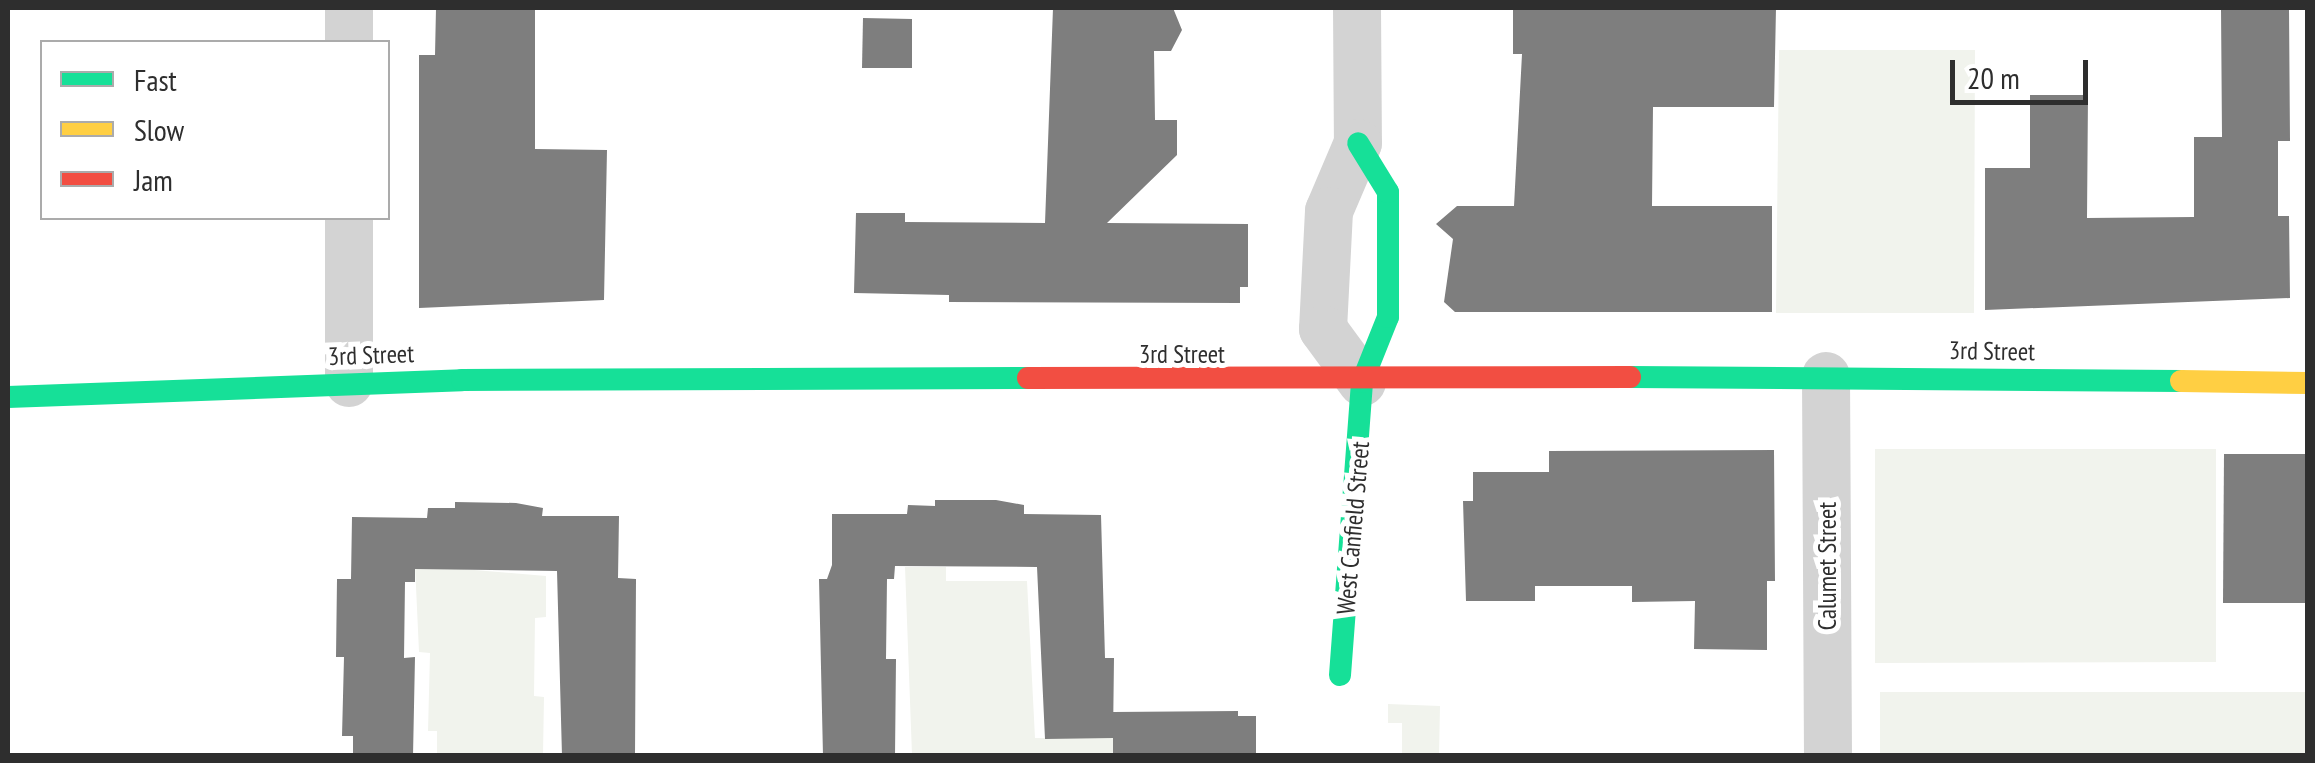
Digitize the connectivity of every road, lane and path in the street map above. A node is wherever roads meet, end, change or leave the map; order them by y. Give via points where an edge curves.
1 (349, 8) edge
2 (1358, 8) edge
3 (349, 40) edge
4 (1358, 144) junction
5 (349, 220) edge
6 (1826, 376) junction
7 (1362, 382) junction
8 (349, 383) junction
9 (2308, 383) edge
10 (8, 397) edge
11 (57, 400) junction
12 (8, 416) edge
13 (1340, 675) dead end
14 (1828, 756) edge

1 - 3 street
2 - 4 street
4 - 7 street, West Canfield Street via 1388,192 1388,323
4 - 7 street via 1329,212 1324,329
5 - 8 street
6 - 7 street, 3rd Street
6 - 9 street, 3rd Street
6 - 14 street, Calumet Street
7 - 8 street, 3rd Street
7 - 13 street, West Canfield Street
8 - 11 street, 3rd Street
10 - 11 street, 3rd Street
11 - 12 street, 3rd Street

